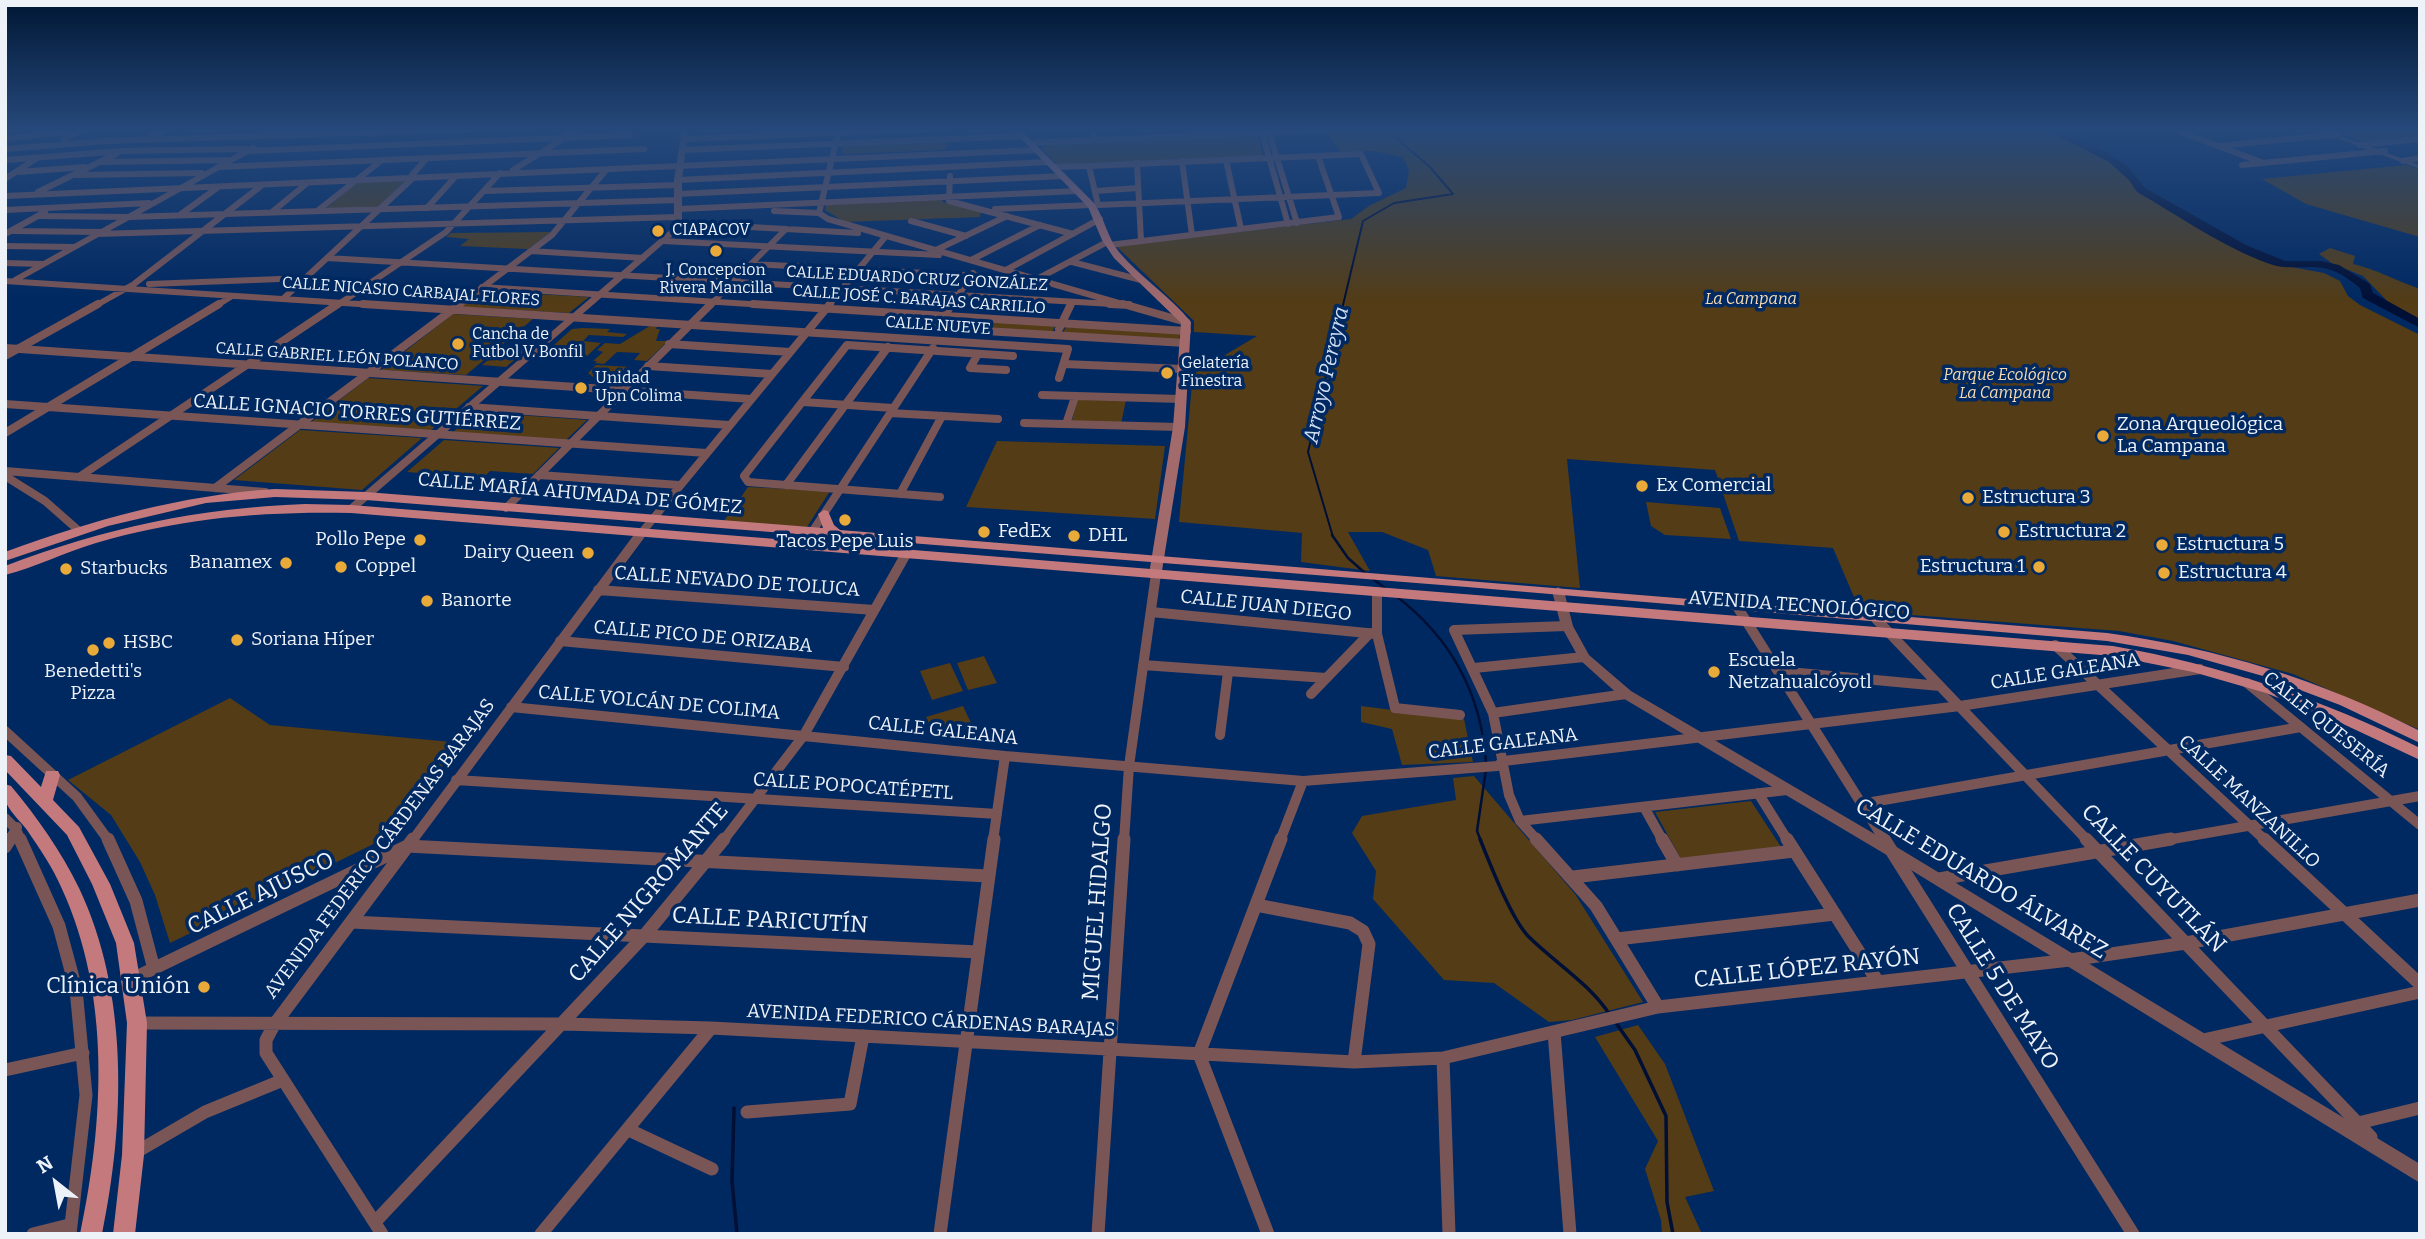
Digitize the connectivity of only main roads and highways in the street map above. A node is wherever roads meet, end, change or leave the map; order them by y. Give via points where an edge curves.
1 (1070, 187) edge
2 (824, 514) road end
3 (838, 535) junction
4 (931, 541) junction
5 (927, 555) junction
6 (5, 557) edge
7 (1160, 559) junction
8 (5, 570) edge
9 (1156, 574) junction
10 (1742, 615) junction
11 (2420, 738) edge
12 (2420, 755) edge
13 (5, 760) edge
14 (52, 775) road end
15 (5, 790) edge
16 (45, 800) junction
17 (91, 1234) edge
18 (124, 1234) edge

1 - 7 main road via 1092,205 1108,244 1186,332 1179,427
2 - 3 main road
3 - 4 main road, CALLE MARÍA AHUMADA DE GÓMEZ
3 - 6 main road, CALLE MARÍA AHUMADA DE GÓMEZ via 366,496 276,493 180,505 78,530
4 - 5 main road
4 - 7 main road, CALLE MARÍA AHUMADA DE GÓMEZ
5 - 8 main road, CALLE MARÍA AHUMADA DE GÓMEZ via 351,509 246,508 156,521
5 - 9 main road, CALLE MARÍA AHUMADA DE GÓMEZ
7 - 9 main road
7 - 10 main road, AVENIDA TECNOLÓGICO via 1558,591
9 - 10 main road, AVENIDA TECNOLÓGICO via 1561,608
10 - 11 main road, AVENIDA TECNOLÓGICO via 1876,619 2145,642 2302,685
10 - 12 main road, AVENIDA TECNOLÓGICO via 1890,633 2113,651 2204,668 2332,712
13 - 16 main road
14 - 16 main road
15 - 17 main road via 20,822 69,884 100,978 111,1076 102,1186
16 - 18 main road via 73,831 101,884 125,943 132,979 137,1023 133,1155

